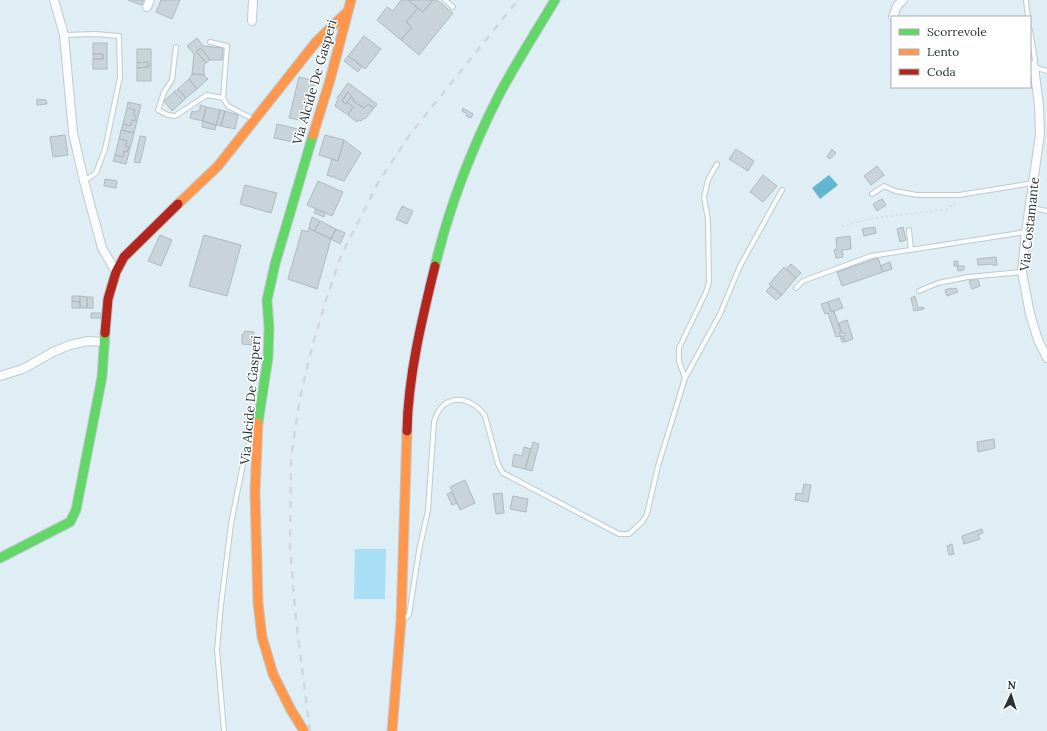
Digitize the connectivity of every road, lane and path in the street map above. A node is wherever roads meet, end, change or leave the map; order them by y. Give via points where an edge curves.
1 (54, 0) edge
2 (253, 0) edge
3 (351, 0) edge
4 (445, 0) edge
5 (556, 0) edge
6 (903, 0) edge
7 (1026, 0) edge
8 (453, 7) dead end
9 (348, 12) junction
10 (893, 16) edge
11 (1028, 16) edge
12 (252, 21) dead end
13 (64, 36) junction
14 (1031, 36) edge
15 (210, 42) dead end
16 (176, 47) dead end
17 (1032, 66) edge
18 (1047, 71) edge
19 (223, 98) junction
20 (255, 120) junction
21 (717, 164) dead end
22 (84, 181) junction
23 (1033, 183) junction
24 (782, 190) dead end
25 (872, 194) dead end
26 (959, 195) junction
27 (1030, 207) junction
28 (1047, 211) edge
29 (842, 226) dead end
30 (909, 230) dead end
31 (1026, 232) junction
32 (911, 250) junction
33 (116, 272) junction
34 (1022, 272) junction
35 (796, 288) dead end
36 (919, 291) dead end
37 (105, 342) junction
38 (1047, 358) edge
39 (0, 376) edge
40 (685, 378) junction
41 (257, 431) junction
42 (0, 558) edge
43 (401, 621) junction
44 (224, 731) edge
45 (304, 731) edge
46 (392, 731) edge

1 - 13 street
2 - 12 street
3 - 9 main road, Via Alcide De Gasperi
4 - 8 lane
5 - 43 main road via 498,97 477,142 438,252 415,356 406,422
6 - 10 street via 897,6
7 - 11 lane
9 - 20 main road via 316,42
9 - 41 main road, Via Alcide De Gasperi via 281,242 267,300 268,358
13 - 22 street via 71,118
13 - 22 lane via 119,36 120,77 105,149 96,173
14 - 17 lane via 1035,60
15 - 19 lane via 227,46
16 - 19 lane via 172,80 164,92 158,110 175,116 207,94
17 - 18 lane
17 - 23 street, Via Costamante via 1039,105 1040,134
19 - 20 lane via 228,106
20 - 33 main road via 218,166 124,257
21 - 40 lane via 708,180 704,197 709,243 709,282 679,348 679,361
22 - 33 street via 102,248
23 - 26 lane
23 - 27 street, Via Costamante
24 - 40 lane via 740,266 720,314
25 - 26 lane via 884,186 895,191 918,195
26 - 29 path via 956,202 946,209 874,218
27 - 28 lane
27 - 31 street, Via Costamante
30 - 32 lane
31 - 32 lane
31 - 34 street, Via Costamante
32 - 35 lane via 871,256 803,281
33 - 37 main road via 108,299
34 - 36 lane via 946,281
34 - 38 street, Via Costamante via 1030,314
37 - 39 street via 88,341 70,345
37 - 42 main road via 102,378 76,510 70,522
40 - 43 lane via 658,466 647,514 628,534 620,534 503,473 498,464 485,416 473,403 460,399 449,402 439,410 434,422 428,510 409,615
41 - 44 lane via 246,449 231,524 221,605 217,650
41 - 45 main road, Via Alcide De Gasperi via 255,492 258,603 262,637 273,674
43 - 46 main road

